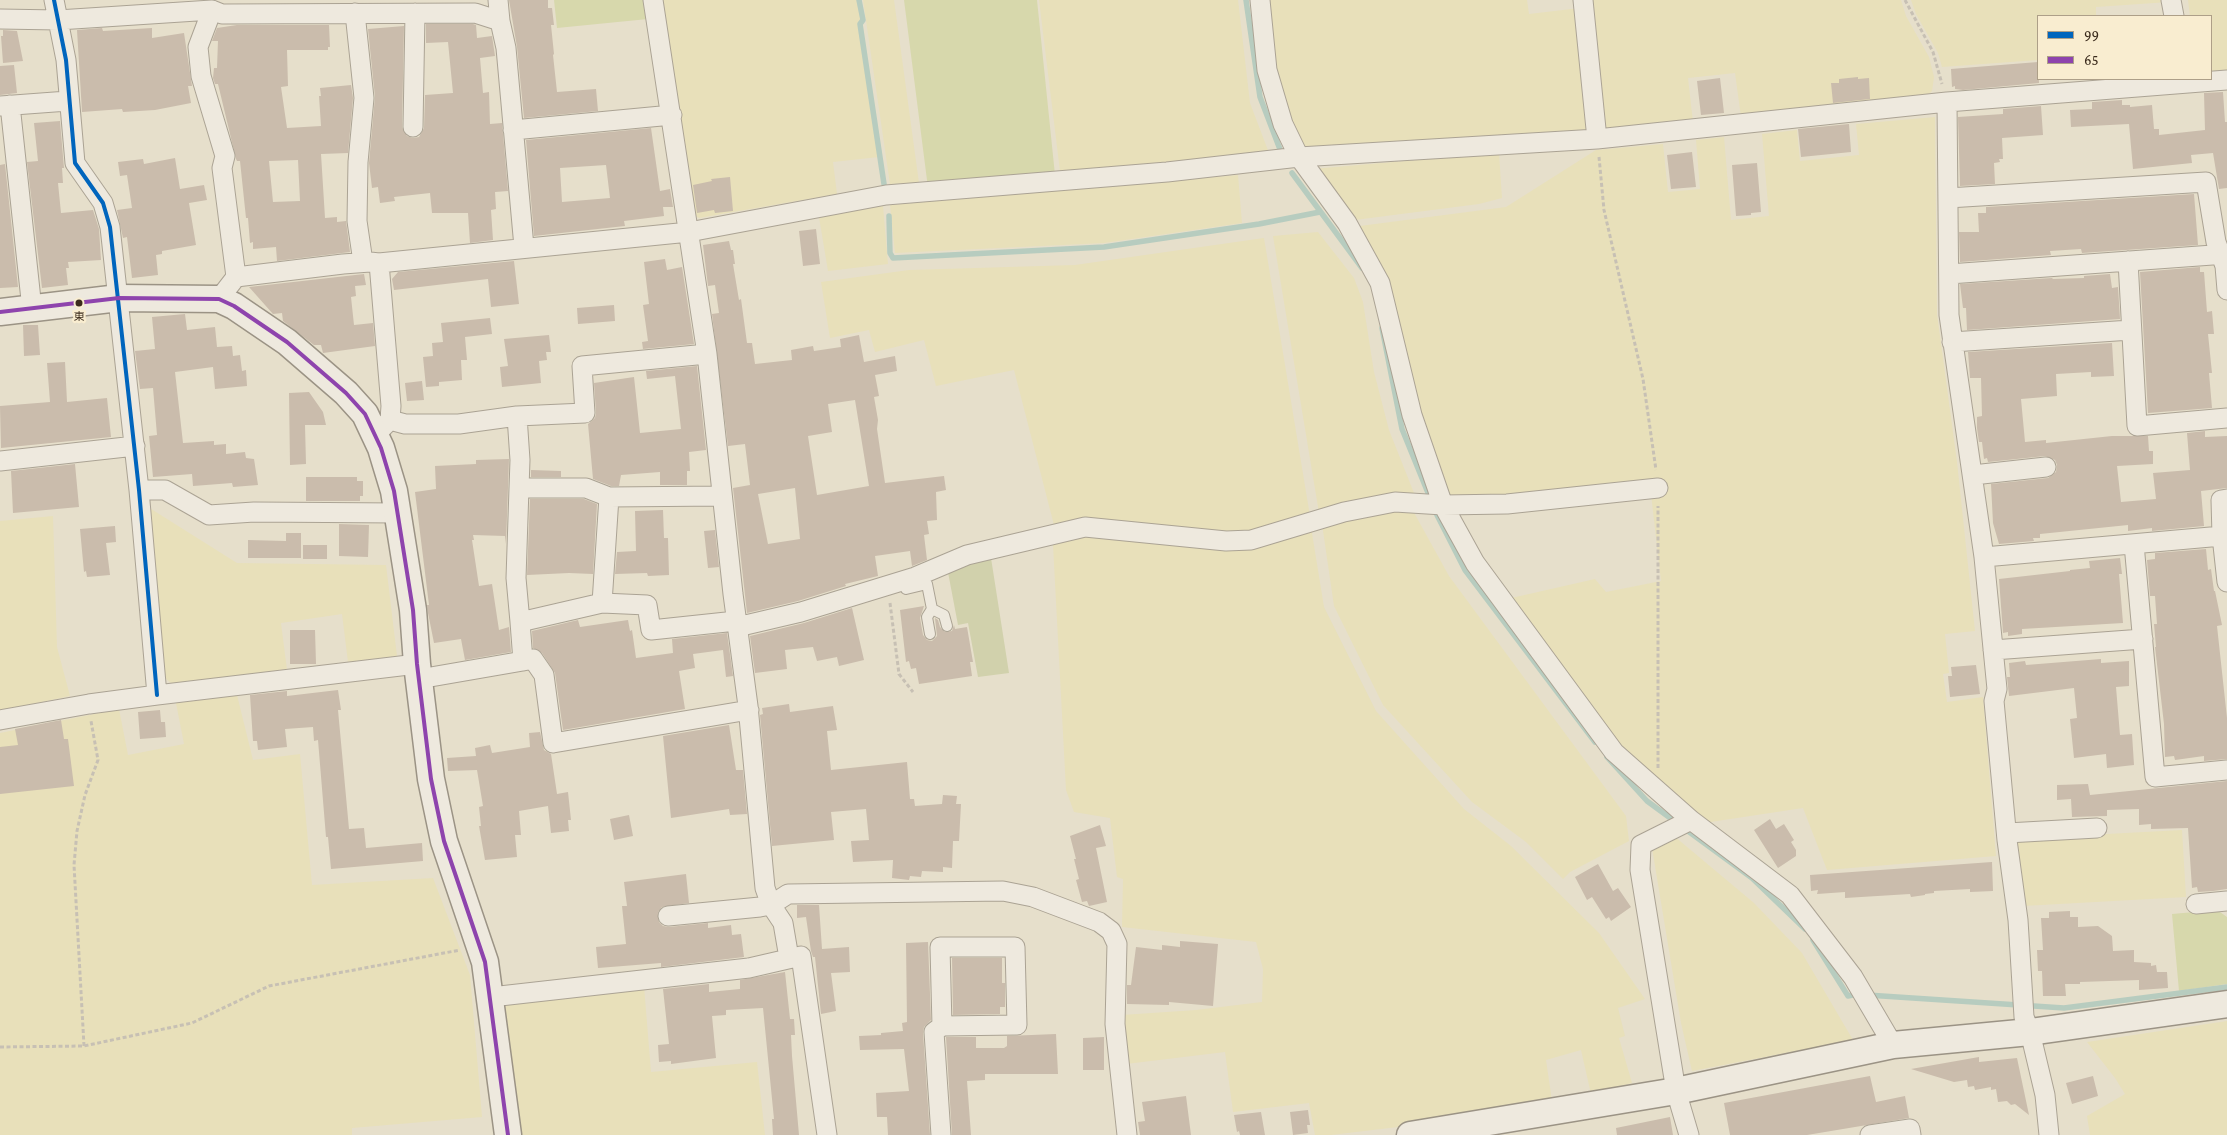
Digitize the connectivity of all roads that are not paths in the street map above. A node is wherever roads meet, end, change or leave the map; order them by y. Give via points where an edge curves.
1 (54, 0) edge
2 (498, 0) edge
3 (653, 0) edge
4 (1260, 0) edge
5 (1583, 0) edge
6 (2171, 0) edge
7 (389, 7) edge
8 (218, 8) edge
9 (355, 13) junction
10 (415, 13) junction
11 (2174, 15) edge
12 (0, 18) edge
13 (58, 20) junction
14 (500, 21) junction
15 (2227, 80) edge
16 (2183, 81) edge
17 (68, 101) junction
18 (1947, 102) junction
19 (5, 105) edge
20 (672, 114) junction
21 (413, 127) dead end
22 (513, 130) junction
23 (1597, 139) junction
24 (1299, 157) junction
25 (1948, 198) junction
26 (689, 232) junction
27 (524, 247) junction
28 (2223, 254) edge
29 (2128, 261) junction
30 (371, 263) junction
31 (1949, 274) junction
32 (236, 277) junction
33 (2227, 290) edge
34 (119, 298) junction
35 (219, 299) junction
36 (32, 309) junction
37 (0, 312) edge
38 (2131, 330) junction
39 (1952, 342) junction
40 (707, 354) junction
41 (517, 416) junction
42 (2227, 418) edge
43 (382, 427) junction
44 (135, 446) junction
45 (0, 461) edge
46 (2046, 467) dead end
47 (1973, 475) junction
48 (519, 488) junction
49 (1658, 488) road end
50 (139, 490) junction
51 (722, 496) junction
52 (609, 497) junction
53 (2227, 499) edge
54 (1443, 505) junction
55 (398, 513) junction
56 (2222, 536) junction
57 (2134, 544) junction
58 (1984, 557) junction
59 (2227, 582) edge
60 (888, 589) junction
61 (602, 602) junction
62 (932, 609) junction
63 (520, 622) junction
64 (737, 624) junction
65 (947, 626) dead end
66 (930, 634) dead end
67 (2143, 639) junction
68 (1993, 650) junction
69 (523, 661) junction
70 (418, 672) junction
71 (157, 695) junction
72 (748, 710) junction
73 (0, 720) edge
74 (2227, 770) edge
75 (1691, 820) junction
76 (2097, 828) dead end
77 (2007, 833) junction
78 (2227, 901) edge
79 (2196, 904) dead end
80 (771, 905) junction
81 (668, 916) dead end
82 (789, 958) junction
83 (491, 998) junction
84 (2227, 1004) edge
85 (942, 1026) junction
86 (2030, 1032) junction
87 (1893, 1045) junction
88 (1676, 1091) junction
89 (508, 1135) edge
90 (827, 1135) edge
91 (941, 1135) edge
92 (1127, 1135) edge
93 (1410, 1135) edge
94 (1689, 1135) edge
95 (1870, 1135) edge
96 (1911, 1135) edge
97 (2049, 1135) edge

1 - 13 street
2 - 14 street
3 - 20 street
4 - 24 street via 1266,70 1283,124
5 - 23 street
6 - 11 street
7 - 9 street
7 - 10 street
8 - 9 street
8 - 13 street
8 - 32 street via 198,47 201,76 225,156 222,168
9 - 30 street via 364,98 357,222
10 - 14 street via 475,13
10 - 21 street
12 - 13 street
13 - 17 street via 66,60
14 - 22 street via 506,48
15 - 16 street
16 - 18 street
17 - 19 street
17 - 34 street via 75,163 103,203 110,227
18 - 23 street
18 - 25 street
19 - 36 street
20 - 22 street
20 - 26 street
22 - 27 street
23 - 24 street
24 - 26 street via 1167,172 886,195
24 - 54 street via 1347,224 1380,283 1412,415
25 - 28 street via 2206,182 2216,242
25 - 31 street
26 - 27 street
26 - 40 street
27 - 30 street
28 - 29 street
28 - 33 street
29 - 31 street
29 - 38 street
30 - 32 street
30 - 43 street via 391,406
31 - 39 street
32 - 35 street
34 - 35 street
34 - 36 street
34 - 44 street
35 - 43 street via 294,348
36 - 37 street
38 - 39 street
38 - 42 street via 2136,426
39 - 47 street
40 - 41 street via 582,366 585,413
40 - 51 street
41 - 43 street via 459,424
41 - 48 street
43 - 55 street
44 - 45 street
44 - 50 street
46 - 47 street
47 - 58 street
48 - 52 street via 586,488
48 - 63 street via 516,578
49 - 54 street via 1506,504
50 - 55 street via 165,490 209,515 254,512
50 - 71 street
51 - 52 street
51 - 64 street
52 - 61 street
53 - 56 street via 2221,500
54 - 60 street via 1395,502 1344,512 1251,540 1226,541 1085,527 966,555
54 - 75 street via 1475,563 1614,752
55 - 70 street via 413,610
56 - 57 street
56 - 59 street
57 - 58 street
57 - 67 street
58 - 68 street
60 - 62 lane via 928,584
60 - 64 street via 801,612
61 - 63 street
61 - 64 street via 647,605 651,630
62 - 65 lane via 944,615
62 - 66 lane via 927,617
63 - 69 street
64 - 72 street
67 - 68 street
67 - 74 street via 2154,777
68 - 77 street via 1997,689 1994,701
69 - 70 street
69 - 72 street via 533,659 544,674 553,744
70 - 71 street
70 - 83 street via 431,779 444,841 485,962
71 - 73 street
72 - 80 street via 765,888
75 - 87 street via 1790,896 1854,977
75 - 88 street via 1641,845 1640,870
76 - 77 street
77 - 86 street via 2018,920 2024,1017
78 - 79 street
80 - 81 street
80 - 82 street via 783,923
80 - 92 street via 788,894 1003,891 1033,897 1106,926 1117,944 1115,1024
82 - 83 street via 749,968
82 - 90 street via 801,956
83 - 89 street
84 - 86 street
85 - 85 street via 1017,1025 1015,947 940,947
85 - 91 street via 934,1032
86 - 87 street
86 - 97 street
87 - 88 street
88 - 93 street
88 - 94 street
95 - 96 street via 1910,1129

